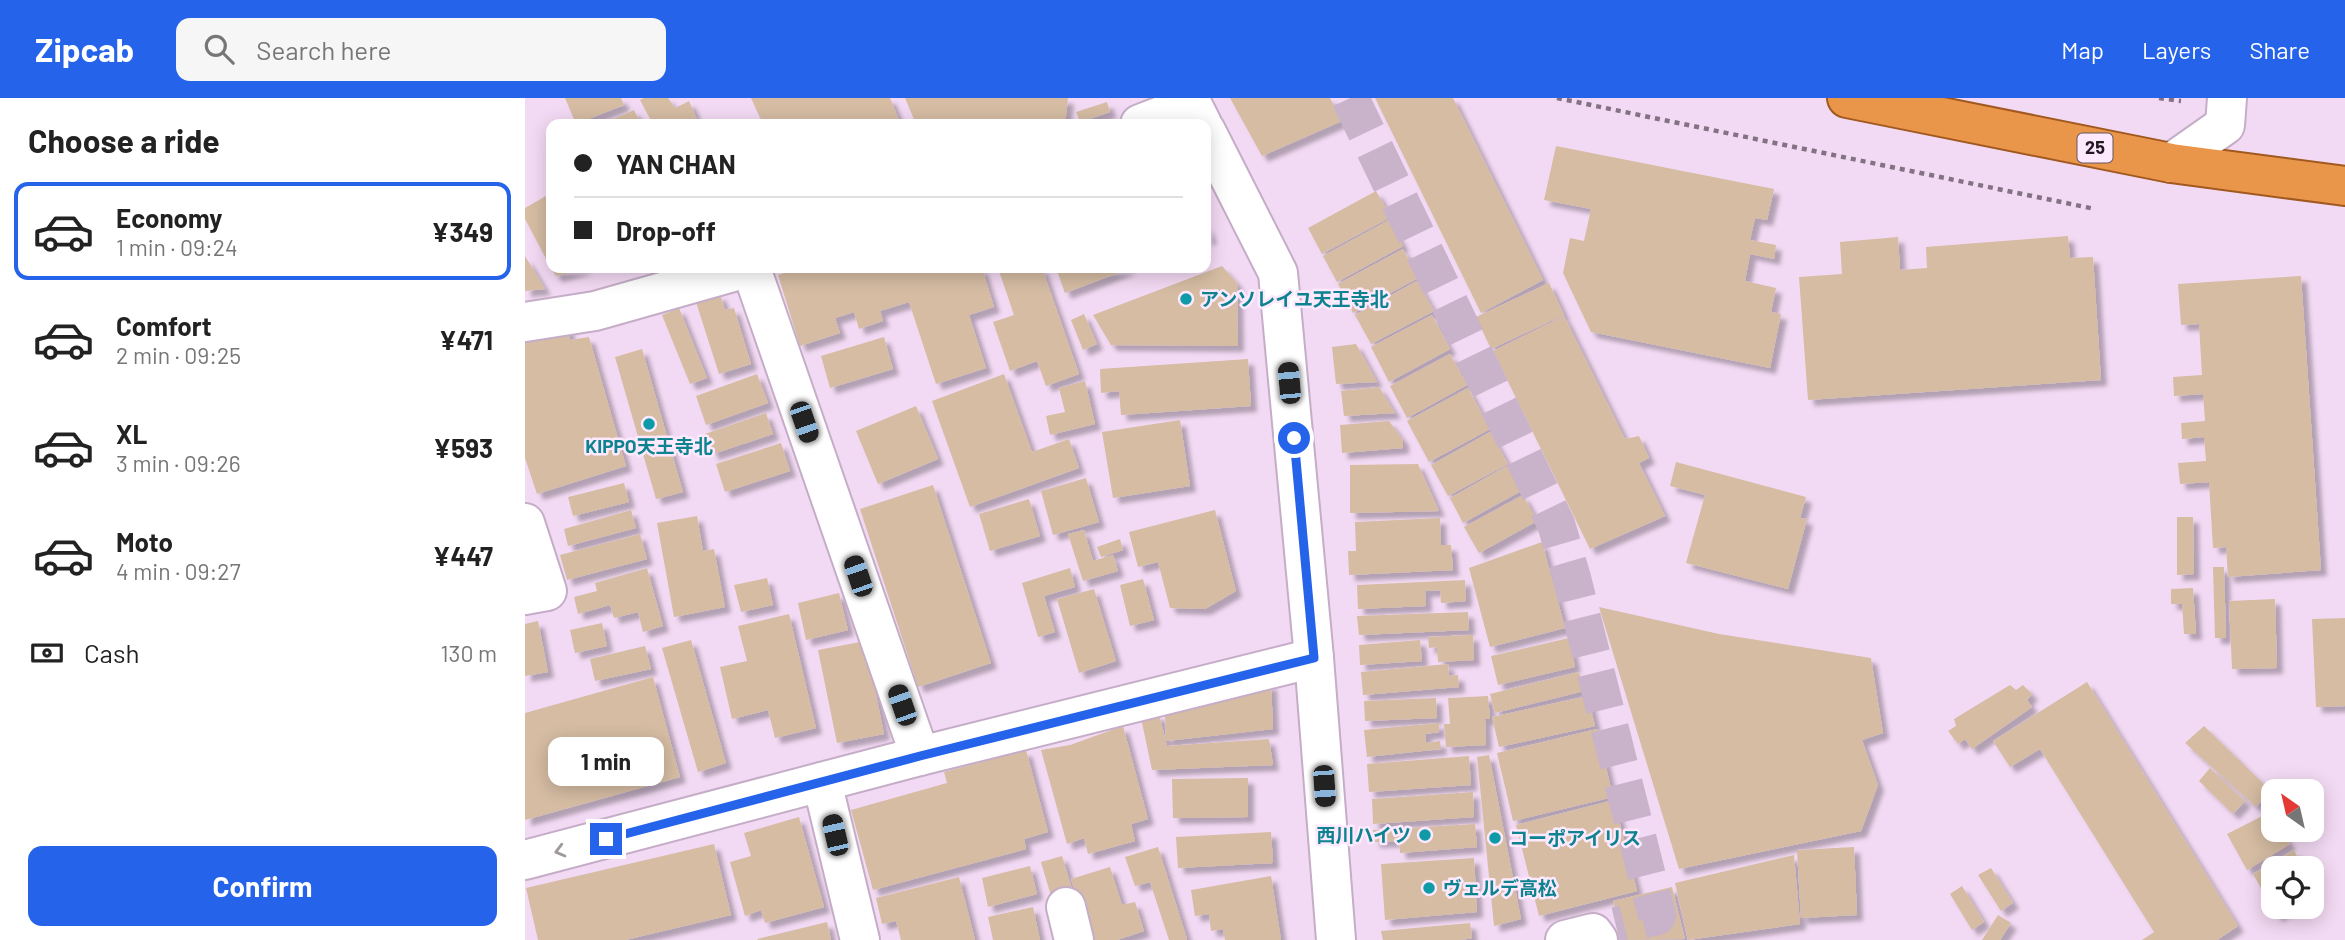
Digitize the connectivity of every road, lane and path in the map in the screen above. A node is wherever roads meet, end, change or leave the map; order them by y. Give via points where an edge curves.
1 (1557, 98) edge
2 (1847, 98) edge
3 (2227, 98) edge
4 (1922, 105) edge
5 (1197, 114) edge
6 (1168, 119) edge
7 (1211, 141) edge
8 (2171, 163) junction
9 (2345, 186) edge
10 (2095, 209) dead end
11 (731, 273) edge
12 (751, 273) edge
13 (525, 322) edge
14 (525, 523) edge
15 (525, 595) edge
16 (1314, 658) junction
17 (920, 756) junction
18 (822, 782) junction
19 (525, 860) edge
20 (860, 940) edge
21 (1335, 940) edge
22 (1565, 940) edge
23 (1598, 940) tunnel mouth

1 - 10 path
2 - 4 highway, 25
3 - 8 street via 2225,125
4 - 8 highway, 25
5 - 6 street
7 - 16 street via 1278,273
8 - 9 highway, 25
11 - 13 street via 595,311
12 - 17 street
14 - 15 street via 547,591
16 - 17 street
16 - 21 street
17 - 18 street
18 -> 19 street
18 - 20 street
22 - 23 street via 1593,933

